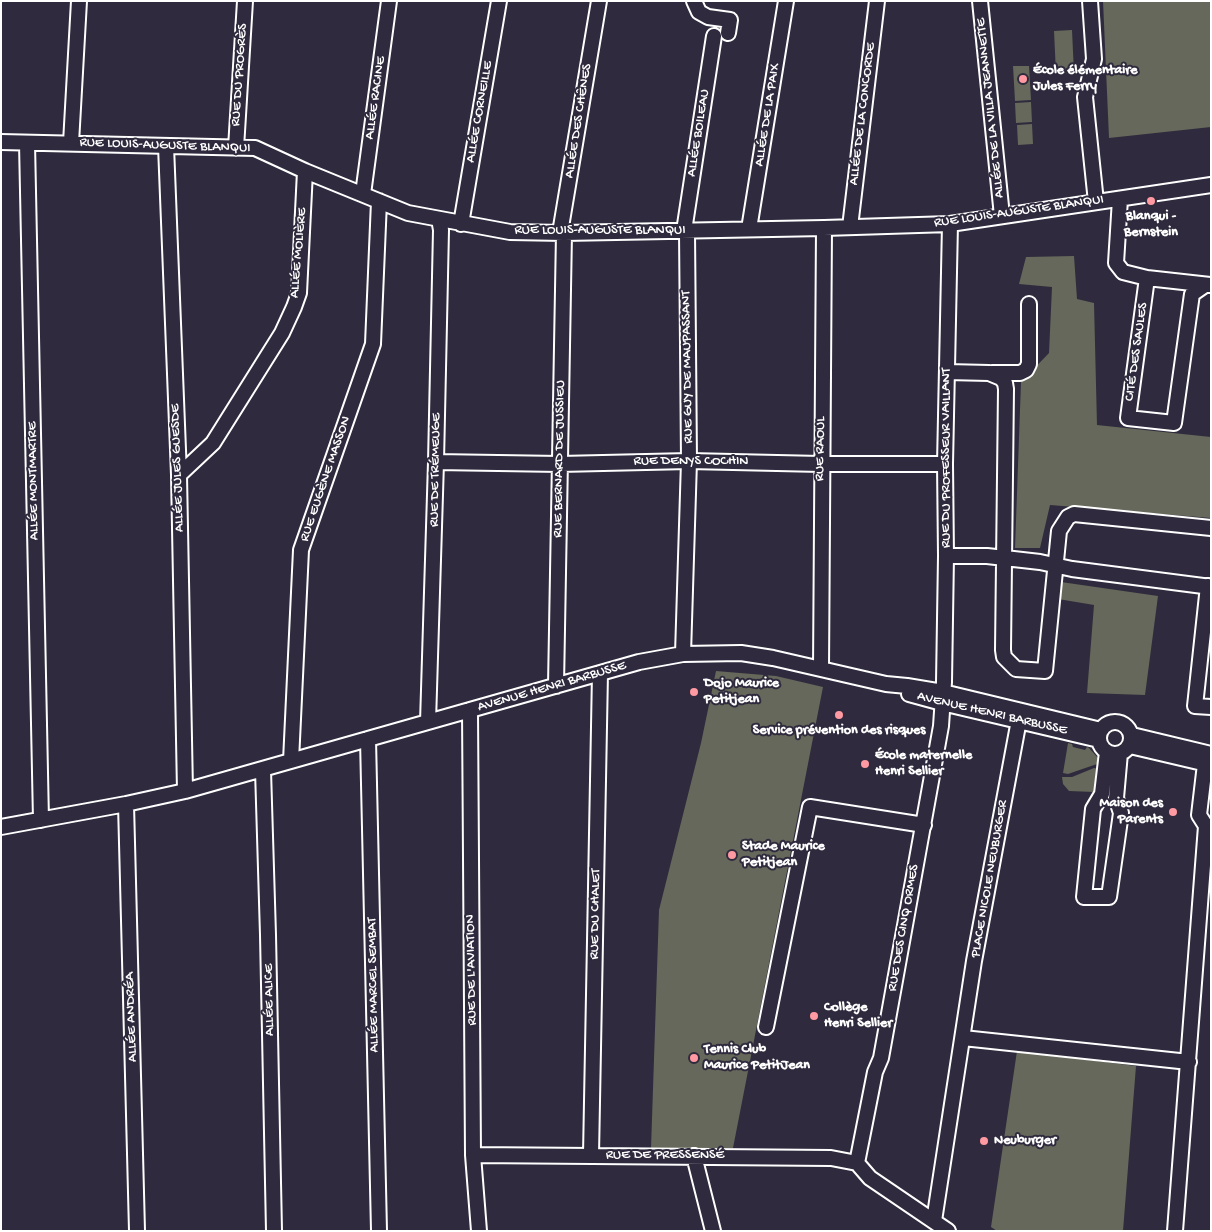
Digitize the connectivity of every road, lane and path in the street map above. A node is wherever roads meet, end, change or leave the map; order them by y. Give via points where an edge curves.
1 (79, 1) edge
2 (245, 1) edge
3 (389, 1) edge
4 (499, 1) edge
5 (694, 1) edge
6 (786, 1) edge
7 (877, 1) edge
8 (980, 1) edge
9 (1090, 1) edge
10 (598, 5) edge
11 (1, 142) edge
12 (27, 143) junction
13 (71, 143) junction
14 (166, 146) junction
15 (236, 148) junction
16 (305, 171) junction
17 (1211, 185) edge
18 (363, 194) junction
19 (1120, 199) junction
20 (379, 201) junction
21 (1096, 202) junction
22 (1002, 216) junction
23 (438, 219) junction
24 (461, 224) junction
25 (950, 224) junction
26 (850, 227) junction
27 (824, 228) junction
28 (749, 229) junction
29 (685, 231) junction
30 (562, 233) junction
31 (1147, 278) junction
32 (1208, 285) edge
33 (1029, 304) dead end
34 (947, 372) junction
35 (989, 373) junction
36 (689, 461) junction
37 (436, 462) junction
38 (560, 464) junction
39 (821, 464) junction
40 (945, 464) junction
41 (179, 475) junction
42 (1211, 528) edge
43 (946, 556) junction
44 (1002, 558) junction
45 (1056, 566) junction
46 (1209, 586) edge
47 (683, 654) junction
48 (821, 669) junction
49 (600, 673) junction
50 (556, 686) junction
51 (942, 698) junction
52 (1211, 708) edge
53 (470, 710) junction
54 (1019, 720) junction
55 (428, 722) junction
56 (1100, 735) junction
57 (368, 739) junction
58 (1122, 747) junction
59 (291, 761) junction
60 (1209, 761) edge
61 (263, 770) junction
62 (185, 791) junction
63 (126, 804) junction
64 (41, 820) junction
65 (924, 826) junction
66 (1, 827) edge
67 (766, 1027) dead end
68 (963, 1038) junction
69 (1188, 1062) junction
70 (473, 1155) junction
71 (592, 1155) junction
72 (694, 1156) junction
73 (858, 1163) junction
74 (934, 1221) junction
75 (137, 1231) edge
76 (274, 1231) edge
77 (379, 1231) edge
78 (479, 1231) edge
79 (713, 1231) edge
80 (948, 1231) edge
81 (1175, 1231) edge

1 - 13 street
2 - 15 street, RUE DU PROGRÈS
3 - 18 street, ALLÉE RACINE
4 - 24 street, ALLÉE CORNEILLE
5 - 29 street, ALLÉE BOILEAU via 699,12 708,17 730,20 721,34
6 - 28 street, ALLÉE DE LA PAIX
7 - 26 street, ALLÉE DE LA CONCORDE
8 - 22 street, ALLÉE DE LA VILLA JEANNETTE
9 - 21 street via 1094,59 1085,97
10 - 30 street, ALLÉE DES CHÊNES
11 - 12 street, RUE LOUIS-AUGUSTE BLANQUI
12 - 13 street, RUE LOUIS-AUGUSTE BLANQUI
12 - 64 street, ALLÉE MONTMARTRE
13 - 14 street, RUE LOUIS-AUGUSTE BLANQUI
14 - 15 street, RUE LOUIS-AUGUSTE BLANQUI
14 - 41 street, ALLÉE JULES GUESDE
15 - 16 street, RUE LOUIS-AUGUSTE BLANQUI via 255,148
16 - 18 street, RUE LOUIS-AUGUSTE BLANQUI
16 - 41 street, ALLÉE MOLIÈRE via 299,293 294,307 213,443
17 - 19 street, RUE LOUIS-AUGUSTE BLANQUI
18 - 20 street, RUE LOUIS-AUGUSTE BLANQUI
19 - 21 street, RUE LOUIS-AUGUSTE BLANQUI
19 - 31 street via 1116,264 1123,272
20 - 23 street, RUE LOUIS-AUGUSTE BLANQUI via 408,213
20 - 59 street, RUE EUGÈNE MASSON via 373,344 301,550
21 - 22 street, RUE LOUIS-AUGUSTE BLANQUI
22 - 25 street, RUE LOUIS-AUGUSTE BLANQUI
23 - 24 street, RUE LOUIS-AUGUSTE BLANQUI
23 - 37 street, RUE DE TRÉMEUGE via 441,230
24 - 30 street, RUE LOUIS-AUGUSTE BLANQUI via 510,232
25 - 26 street, RUE LOUIS-AUGUSTE BLANQUI
25 - 34 street, RUE DU PROFESSEUR VAILLANT
26 - 27 street, RUE LOUIS-AUGUSTE BLANQUI
27 - 28 street, RUE LOUIS-AUGUSTE BLANQUI
27 - 39 street, RUE RAOUL
28 - 29 street, RUE LOUIS-AUGUSTE BLANQUI
29 - 30 street, RUE LOUIS-AUGUSTE BLANQUI
29 - 36 street, RUE GUY DE MAUPASSANT
30 - 38 street, RUE BERNARD DE JUSSIEU
31 - 32 street
31 - 32 street, CITÉ DES SAULES via 1128,418 1174,423 1192,294
33 - 35 street via 1029,364 1026,370
34 - 35 street
34 - 40 street, RUE DU PROFESSEUR VAILLANT
35 - 44 street via 1001,378 1006,389
36 - 38 street, RUE DENYS COCHIN
36 - 39 street, RUE DENYS COCHIN
36 - 47 street, RUE GUY DE MAUPASSANT
37 - 38 street, RUE DENYS COCHIN
37 - 55 street, RUE DE TRÉMEUGE
38 - 50 street, RUE BERNARD DE JUSSIEU
39 - 40 street, RUE DENYS COCHIN
39 - 48 street, RUE RAOUL
40 - 43 street, RUE DU PROFESSEUR VAILLANT
41 - 62 street, ALLÉE JULES GUESDE
42 - 45 street via 1074,514 1068,517 1059,531
43 - 44 street
43 - 51 street, RUE DU PROFESSEUR VAILLANT
44 - 45 street
44 - 45 street via 1002,650 1016,668 1045,671
45 - 46 street
46 - 52 street via 1195,706
47 - 48 street, AVENUE HENRI BARBUSSE via 741,653
47 - 49 street, AVENUE HENRI BARBUSSE
48 - 51 street, AVENUE HENRI BARBUSSE via 886,684 905,693
49 - 50 street, AVENUE HENRI BARBUSSE
49 - 71 street, RUE DU CHALET
50 - 53 street, AVENUE HENRI BARBUSSE
51 - 54 street, AVENUE HENRI BARBUSSE
51 - 56 street, AVENUE HENRI BARBUSSE
51 - 65 street, RUE DES CINQ ORMES via 941,726
53 - 55 street, AVENUE HENRI BARBUSSE
53 - 70 street, RUE DE L'AVIATION
54 - 56 street, AVENUE HENRI BARBUSSE
54 - 68 street, PLACE NICOLE NEUBURGER via 974,961
55 - 57 street, AVENUE HENRI BARBUSSE
56 - 58 street via 1102,747
56 - 58 street via 1106,724 1122,723 1128,728
57 - 59 street, AVENUE HENRI BARBUSSE
57 - 77 street, ALLÉE MARCEL SEMBAT
58 - 58 street via 1093,809 1084,897 1110,897 1121,813 1116,798
58 - 60 street
59 - 61 street, AVENUE HENRI BARBUSSE
60 - 69 street via 1199,816 1206,826
61 - 62 street, AVENUE HENRI BARBUSSE
61 - 76 street, ALLÉE ALICE
62 - 63 street, AVENUE HENRI BARBUSSE
63 - 64 street, AVENUE HENRI BARBUSSE
63 - 75 street, ALLÉE ANDRÉA
64 - 66 street, AVENUE HENRI BARBUSSE
65 - 67 street via 810,807
65 - 73 street, RUE DES CINQ ORMES
68 - 69 street
68 - 74 street, PLACE NICOLE NEUBURGER
69 - 81 street
70 - 71 street, RUE DE PRESSENSÉ
70 - 78 street, RUE DE L'AVIATION
71 - 72 street, RUE DE PRESSENSÉ
72 - 73 street, RUE DE PRESSENSÉ via 831,1158
72 - 79 street
73 - 74 street via 870,1178
74 - 80 street

